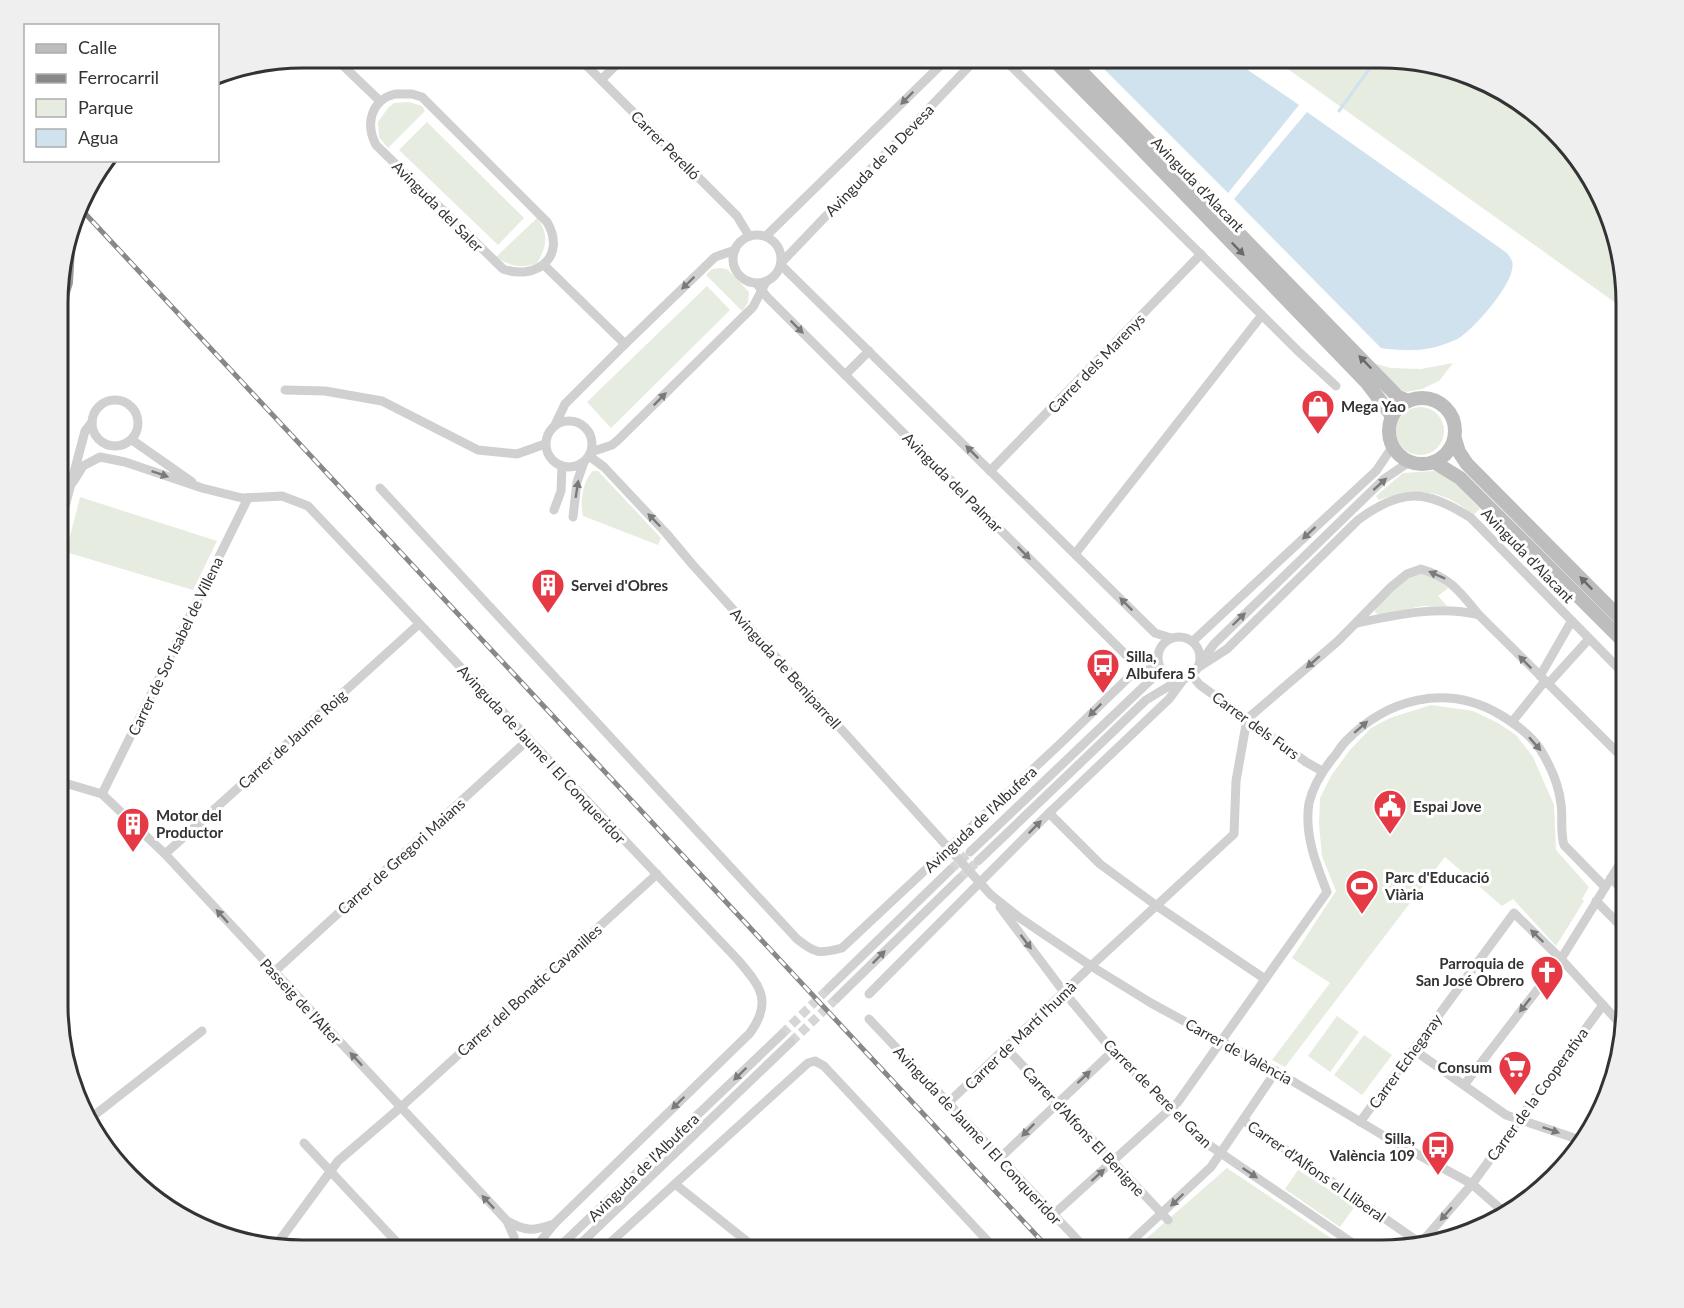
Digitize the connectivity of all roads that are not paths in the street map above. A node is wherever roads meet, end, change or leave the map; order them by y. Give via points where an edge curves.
1 (346, 68) edge
2 (589, 68) edge
3 (613, 68) edge
4 (938, 68) edge
5 (968, 68) edge
6 (1013, 68) edge
7 (1062, 68) edge
8 (1077, 68) edge
9 (601, 80) junction
10 (380, 101) junction
11 (749, 236) junction
12 (765, 236) junction
13 (735, 250) junction
14 (1201, 254) junction
15 (781, 264) junction
16 (544, 265) junction
17 (762, 285) junction
18 (1262, 315) junction
19 (625, 344) junction
20 (869, 351) junction
21 (845, 375) junction
22 (1336, 386) dead end
23 (285, 390) dead end
24 (1408, 401) junction
25 (1392, 416) junction
26 (92, 422) junction
27 (555, 425) junction
28 (1455, 439) junction
29 (132, 440) junction
30 (545, 444) junction
31 (1392, 446) junction
32 (118, 447) junction
33 (588, 457) junction
34 (125, 462) junction
35 (1409, 462) junction
36 (1434, 462) junction
37 (562, 466) junction
38 (990, 471) junction
39 (73, 482) junction
40 (202, 488) junction
41 (380, 488) dead end
42 (248, 498) junction
43 (68, 499) edge
44 (554, 510) dead end
45 (573, 517) dead end
46 (1075, 554) junction
47 (1616, 614) edge
48 (1479, 615) junction
49 (1571, 622) junction
50 (1357, 623) junction
51 (419, 624) junction
52 (1616, 634) edge
53 (1172, 638) junction
54 (1588, 640) junction
55 (1193, 641) junction
56 (1200, 664) junction
57 (1159, 666) junction
58 (1616, 667) edge
59 (1185, 678) junction
60 (1544, 680) junction
61 (1247, 719) junction
62 (1512, 722) junction
63 (529, 739) junction
64 (1616, 751) edge
65 (1322, 771) junction
66 (68, 784) edge
67 (102, 794) junction
68 (1049, 813) junction
69 (950, 848) junction
70 (970, 852) tunnel mouth
71 (165, 854) junction
72 (978, 861) tunnel mouth
73 (950, 870) tunnel mouth
74 (1616, 870) edge
75 (657, 874) junction
76 (958, 879) tunnel mouth
77 (981, 882) junction
78 (1608, 883) junction
79 (1616, 888) edge
80 (991, 895) junction
81 (1596, 901) junction
82 (1157, 906) junction
83 (1616, 922) edge
84 (1561, 959) junction
85 (1091, 966) junction
86 (274, 972) junction
87 (1265, 979) junction
88 (828, 989) tunnel mouth
89 (1064, 992) junction
90 (869, 994) dead end
91 (837, 998) tunnel mouth
92 (1603, 1005) junction
93 (869, 1019) dead end
94 (1616, 1019) edge
95 (202, 1031) dead end
96 (750, 1033) joint
97 (782, 1034) tunnel mouth
98 (1221, 1040) junction
99 (791, 1042) tunnel mouth
100 (1006, 1048) junction
101 (1414, 1050) junction
102 (1113, 1051) junction
103 (1276, 1071) junction
104 (1464, 1085) junction
105 (948, 1103) junction
106 (1056, 1103) junction
107 (401, 1107) junction
108 (1171, 1108) junction
109 (95, 1115) edge
110 (1519, 1119) junction
111 (1243, 1120) junction
112 (1360, 1122) junction
113 (1575, 1138) edge
114 (304, 1143) dead end
115 (1220, 1153) junction
116 (1000, 1157) junction
117 (1113, 1161) junction
118 (330, 1172) junction
119 (675, 1184) junction
120 (1472, 1184) junction
121 (1500, 1208) edge
122 (1054, 1214) junction
123 (1165, 1217) junction
124 (507, 1221) junction
125 (554, 1224) junction
126 (1426, 1236) edge
127 (1413, 1238) edge
128 (280, 1239) edge
129 (395, 1240) edge
130 (514, 1240) edge
131 (542, 1240) edge
132 (567, 1240) edge
133 (584, 1240) edge
134 (613, 1240) edge
135 (745, 1240) edge
136 (987, 1240) edge
137 (1078, 1240) edge
138 (1135, 1240) edge
139 (1348, 1240) edge

1 - 10 street
2 - 9 street, Carrer Perelló
3 - 9 street
4 -> 12 street, Avinguda de la Devesa
5 - 15 street, Avinguda de la Devesa
6 - 14 street
7 -> 25 main road, Avinguda d'Alacant via 1367,383
24 -> 8 main road, Avinguda d'Alacant via 1397,396
9 - 11 street, Carrer Perelló via 737,216
10 - 16 street via 395,93 422,97 538,212 551,228 553,242
10 - 16 street, Avinguda del Saler via 370,123 376,145 503,269 524,273
11 - 12 street
11 - 13 street
12 - 15 street via 779,248
13 - 17 street via 734,267 738,275
13 -> 19 street via 715,257
14 - 18 street
14 - 38 street, Carrer dels Marenys
15 - 17 street via 773,278
15 - 20 street
16 - 19 street
17 -> 21 street, Avinguda del Palmar
33 -> 17 street via 618,440 753,308
18 - 22 street
18 - 46 street
19 - 27 street via 565,404
20 - 21 street
38 -> 20 street
21 -> 57 street, Avinguda del Palmar via 1131,660
23 - 30 street via 326,391 382,401 478,450 517,454
24 - 25 main road
24 - 28 main road via 1422,397 1441,403 1454,419
25 - 31 main road
26 - 29 street via 104,403 126,402 138,420
26 - 32 street via 100,440
26 - 39 street via 85,431
27 - 30 street
27 - 33 street via 572,420 583,425 591,436
28 - 36 main road via 1444,457
47 -> 28 main road, Avinguda d'Alacant via 1467,464
29 - 32 street
29 - 40 street
30 - 37 street via 550,458
31 - 35 main road
31 -> 55 street via 1376,471
32 - 34 street
33 - 37 street via 570,467
45 -> 33 street via 577,482
69 -> 33 street, Avinguda de Beniparrell via 666,532
34 - 39 street via 100,457 83,466
34 -> 40 street
35 - 36 main road
56 -> 35 street via 1214,644 1384,479
36 - 52 main road, Avinguda d'Alacant via 1460,478
37 - 44 street via 561,491
38 - 46 street
39 - 43 street
40 - 42 street
41 - 69 street, Avinguda de l'Albufera via 809,949 824,953 842,948
42 - 51 street, Avinguda de Jaume I El Conqueridor via 282,496 308,506
42 - 67 street, Carrer de Sor Isabel de Villena
53 -> 46 street via 1155,633
48 - 50 street via 1433,611
48 -> 50 street via 1445,578 1421,569 1399,580
60 -> 48 street
49 - 54 street, Avinguda d'Alacant
49 - 56 street, Avinguda d'Alacant via 1471,518 1432,497 1412,495 1394,498 1358,520 1227,649
49 - 60 street
50 -> 61 street
51 - 63 street, Avinguda de Jaume I El Conqueridor
51 - 71 street, Carrer de Jaume Roig
53 - 55 street
53 - 57 street via 1161,646
54 - 58 street, Avinguda d'Alacant
54 - 60 street
55 - 56 street via 1200,651
56 - 59 street
57 - 59 street via 1172,678
57 -> 69 street, Avinguda de l'Albufera via 1129,677
57 - 70 street, Avinguda de l'Albufera
59 - 61 street, Carrer dels Furs
59 - 68 street via 1169,699
59 - 72 street, Avinguda de l'Albufera via 1146,700
60 - 62 street
60 - 64 street
61 - 65 street, Carrer dels Furs
61 - 82 street, Carrer de Martí l'humà via 1236,781 1234,834
65 -> 62 street via 1344,742 1368,721 1414,700 1461,700 1489,708
62 -> 78 street via 1540,748 1554,776 1564,845
63 - 75 street, Avinguda de Jaume I El Conqueridor
63 - 86 street, Carrer de Gregori Maians
65 - 87 street via 1309,804 1308,829 1327,892
66 - 67 street, Passeig de l'Alter
67 - 71 street, Passeig de l'Alter
77 -> 68 street
68 - 82 street via 1100,864
69 - 77 street, Avinguda de Beniparrell
86 -> 71 street, Passeig de l'Alter
73 - 88 street, Avinguda de l'Albufera
74 - 78 street
75 - 96 street, Avinguda de Jaume I El Conqueridor via 759,986 762,1009
75 - 107 street, Carrer del Bonatic Cavanilles
91 -> 76 street, Avinguda de l'Albufera
77 - 80 street, Carrer de València
77 - 90 street
78 - 79 street
78 - 81 street
80 - 85 street, Carrer de València
80 -> 89 street, Carrer de Pere el Gran
81 - 83 street
81 - 84 street
82 - 85 street, Carrer de Martí l'humà
82 - 87 street
84 - 92 street
84 -> 101 street, Carrer Echegaray via 1514,913
84 -> 104 street
85 - 89 street, Carrer de Martí l'humà
85 - 98 street, Carrer de València
107 -> 86 street, Passeig de l'Alter
87 - 98 street
89 - 100 street, Carrer de Martí l'humà
89 - 102 street, Carrer de Pere el Gran
92 - 94 street
92 - 110 street, Carrer de la Cooperativa
93 - 105 street, Avinguda de Jaume I El Conqueridor
95 - 109 street
96 -> 125 street, Avinguda de l'Albufera
97 -> 132 street, Avinguda de l'Albufera
98 - 103 street, Carrer de València
98 - 108 street
99 - 133 street, Avinguda de l'Albufera
100 - 105 street, Carrer de Martí l'humà
100 - 106 street, Carrer d'Alfons El Benigne
101 - 104 street
101 - 112 street, Carrer Echegaray
106 -> 102 street
102 - 108 street, Carrer de Pere el Gran
103 - 111 street
103 - 112 street, Carrer de València
104 - 110 street via 1506,1115
105 - 116 street, Avinguda de Jaume I El Conqueridor
106 -> 116 street
106 - 117 street, Carrer d'Alfons El Benigne
107 - 118 street, Carrer del Bonatic Cavanilles
124 -> 107 street, Passeig de l'Alter
108 - 115 street, Carrer de Pere el Gran
108 - 117 street
110 -> 113 street
110 - 120 street, Carrer de la Cooperativa
111 - 115 street
111 - 127 street, Carrer d'Alfons el Lliberal
112 - 120 street, Carrer de València
114 - 118 street
115 -> 123 street
115 -> 139 street, Carrer de Pere el Gran
116 - 122 street, Avinguda de Jaume I El Conqueridor
122 -> 117 street
117 - 123 street, Carrer d'Alfons El Benigne
118 - 128 street, Carrer del Bonatic Cavanilles
118 - 129 street
119 - 134 street
119 - 135 street
119 - 136 street via 807,1063 815,1061 824,1066
120 - 121 street, Carrer de València
120 -> 126 street, Carrer de la Cooperativa
122 - 137 street, Avinguda de Jaume I El Conqueridor
123 - 138 street
124 - 125 street via 531,1231
124 - 130 street, Passeig de l'Alter
125 - 131 street, Avinguda de l'Albufera

